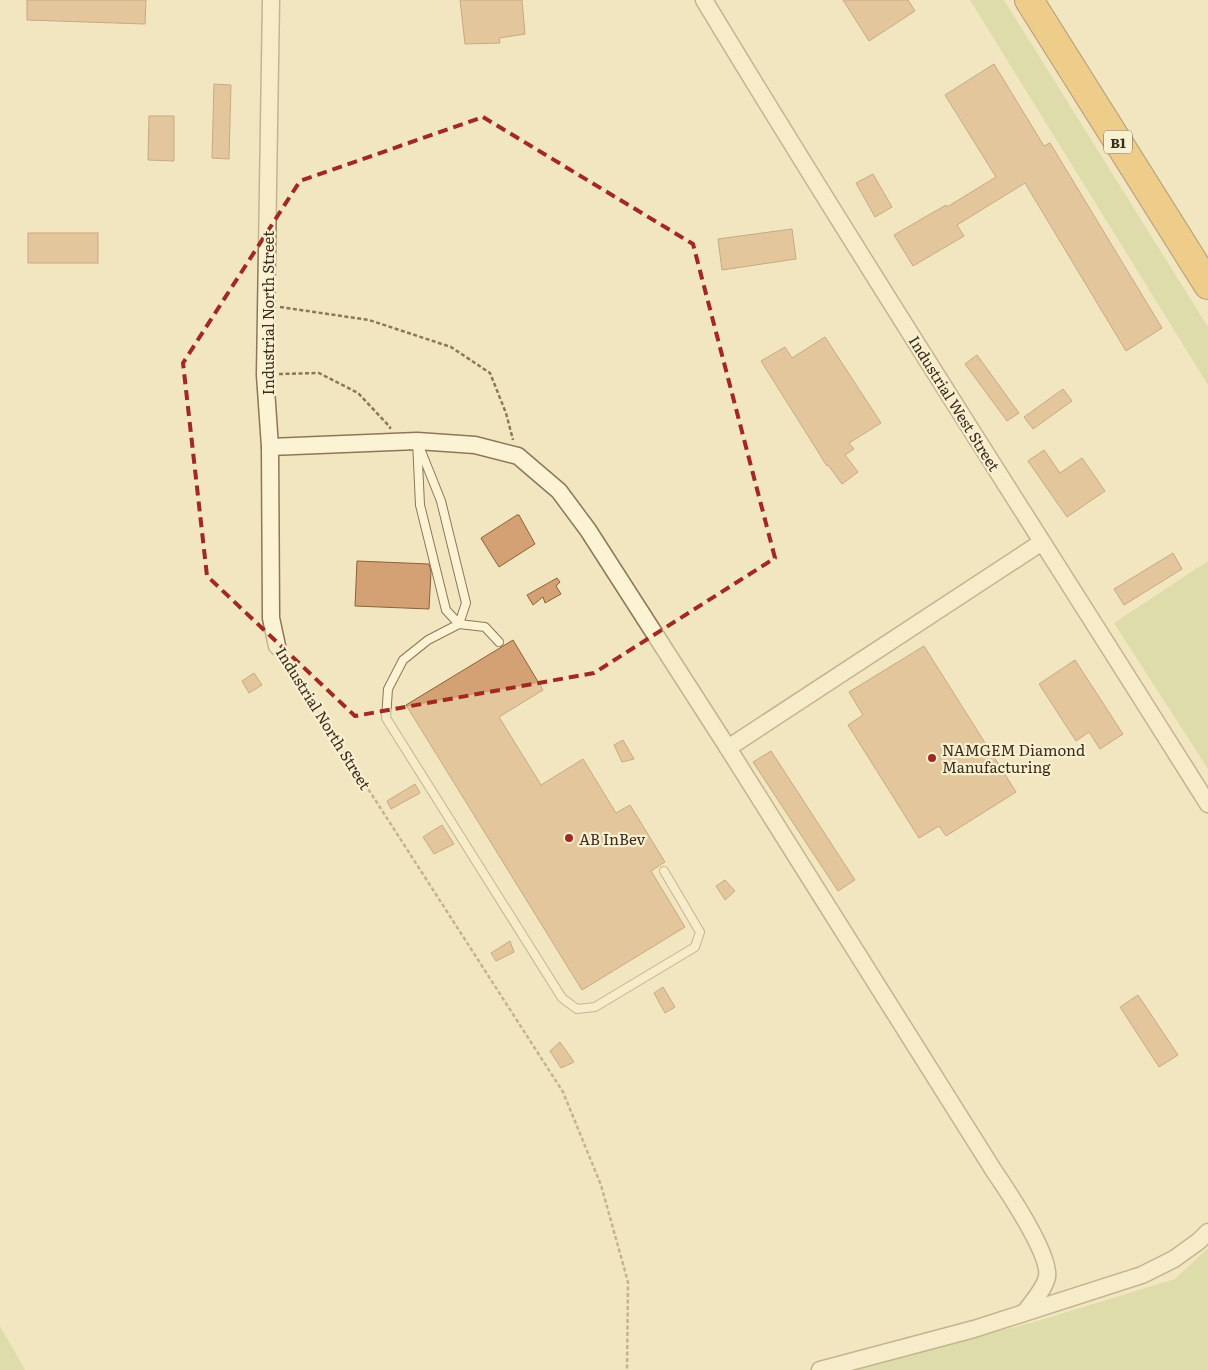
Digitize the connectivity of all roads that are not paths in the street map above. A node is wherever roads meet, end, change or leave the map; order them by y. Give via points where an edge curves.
1 (271, 0) edge
2 (704, 0) edge
3 (1029, 0) edge
4 (1208, 285) edge
5 (417, 441) junction
6 (270, 447) junction
7 (1042, 542) junction
8 (460, 624) junction
9 (499, 642) dead end
10 (277, 646) road end
11 (728, 748) junction
12 (1208, 804) edge
13 (664, 871) dead end
14 (1208, 1232) edge
15 (1024, 1312) junction
16 (820, 1370) edge

1 - 6 street, Industrial North Street via 266,305
2 - 7 street, Industrial West Street
3 - 4 highway, B1
5 - 6 street
5 - 8 lane via 441,501 466,603
5 - 8 lane via 420,505 446,610
5 - 11 street via 475,445 518,456 559,491 588,530
6 - 10 street, Industrial North Street via 271,618
7 - 11 street
7 - 12 street, Industrial West Street
8 - 9 lane via 485,627
8 - 13 lane via 428,640 403,660 388,689 386,718 562,998 577,1009 595,1007 695,947 700,932
11 - 15 street via 1021,1211 1045,1262 1047,1276 1042,1289
14 - 15 street via 1174,1259 1142,1275
15 - 16 street via 974,1329

